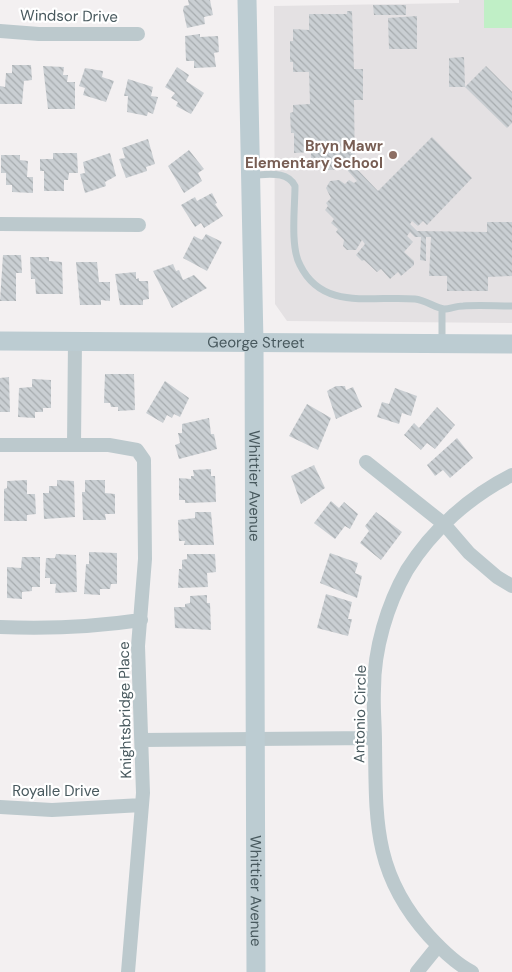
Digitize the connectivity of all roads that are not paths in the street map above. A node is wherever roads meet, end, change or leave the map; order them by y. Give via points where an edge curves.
1 (247, 0) edge
2 (0, 31) edge
3 (138, 34) dead end
4 (251, 175) junction
5 (0, 224) edge
6 (139, 225) dead end
7 (512, 306) edge
8 (442, 309) junction
9 (0, 340) edge
10 (75, 340) junction
11 (254, 343) junction
12 (442, 344) junction
13 (512, 344) edge
14 (0, 445) edge
15 (74, 445) junction
16 (366, 462) dead end
17 (512, 475) edge
18 (444, 524) junction
19 (512, 586) edge
20 (141, 620) junction
21 (0, 627) edge
22 (375, 738) junction
23 (255, 739) junction
24 (142, 740) junction
25 (142, 805) junction
26 (0, 807) edge
27 (438, 946) junction
28 (128, 972) edge
29 (256, 972) edge
30 (417, 972) edge
31 (472, 972) edge

1 - 4 street, Whittier Avenue
2 - 3 street, Windsor Drive
4 - 8 lane via 284,175 292,179 299,264 311,282 325,293 343,299 416,299
4 - 11 street, Whittier Avenue
5 - 6 street
7 - 8 lane
8 - 12 lane
9 - 10 street, George Street
10 - 11 street, George Street
10 - 15 street
11 - 12 street, George Street
11 - 23 street, Whittier Avenue
12 - 13 street, George Street
14 - 15 street
15 - 20 street, Knightsbridge Place via 109,445 137,450 144,460 145,558
16 - 18 street
17 - 18 street, Antonio Circle via 488,487
18 - 19 street via 469,553
18 - 22 street, Antonio Circle via 407,571 386,622 376,661
20 - 21 street via 43,629
20 - 24 street, Knightsbridge Place via 138,646
22 - 23 street
22 - 27 street, Antonio Circle via 378,830 383,856 400,899 412,918
23 - 24 street
23 - 29 street, Whittier Avenue
24 - 25 street, Knightsbridge Place
25 - 26 street, Royalle Drive via 52,810
25 - 28 street, Knightsbridge Place
27 - 30 street
27 - 31 street, Antonio Circle

